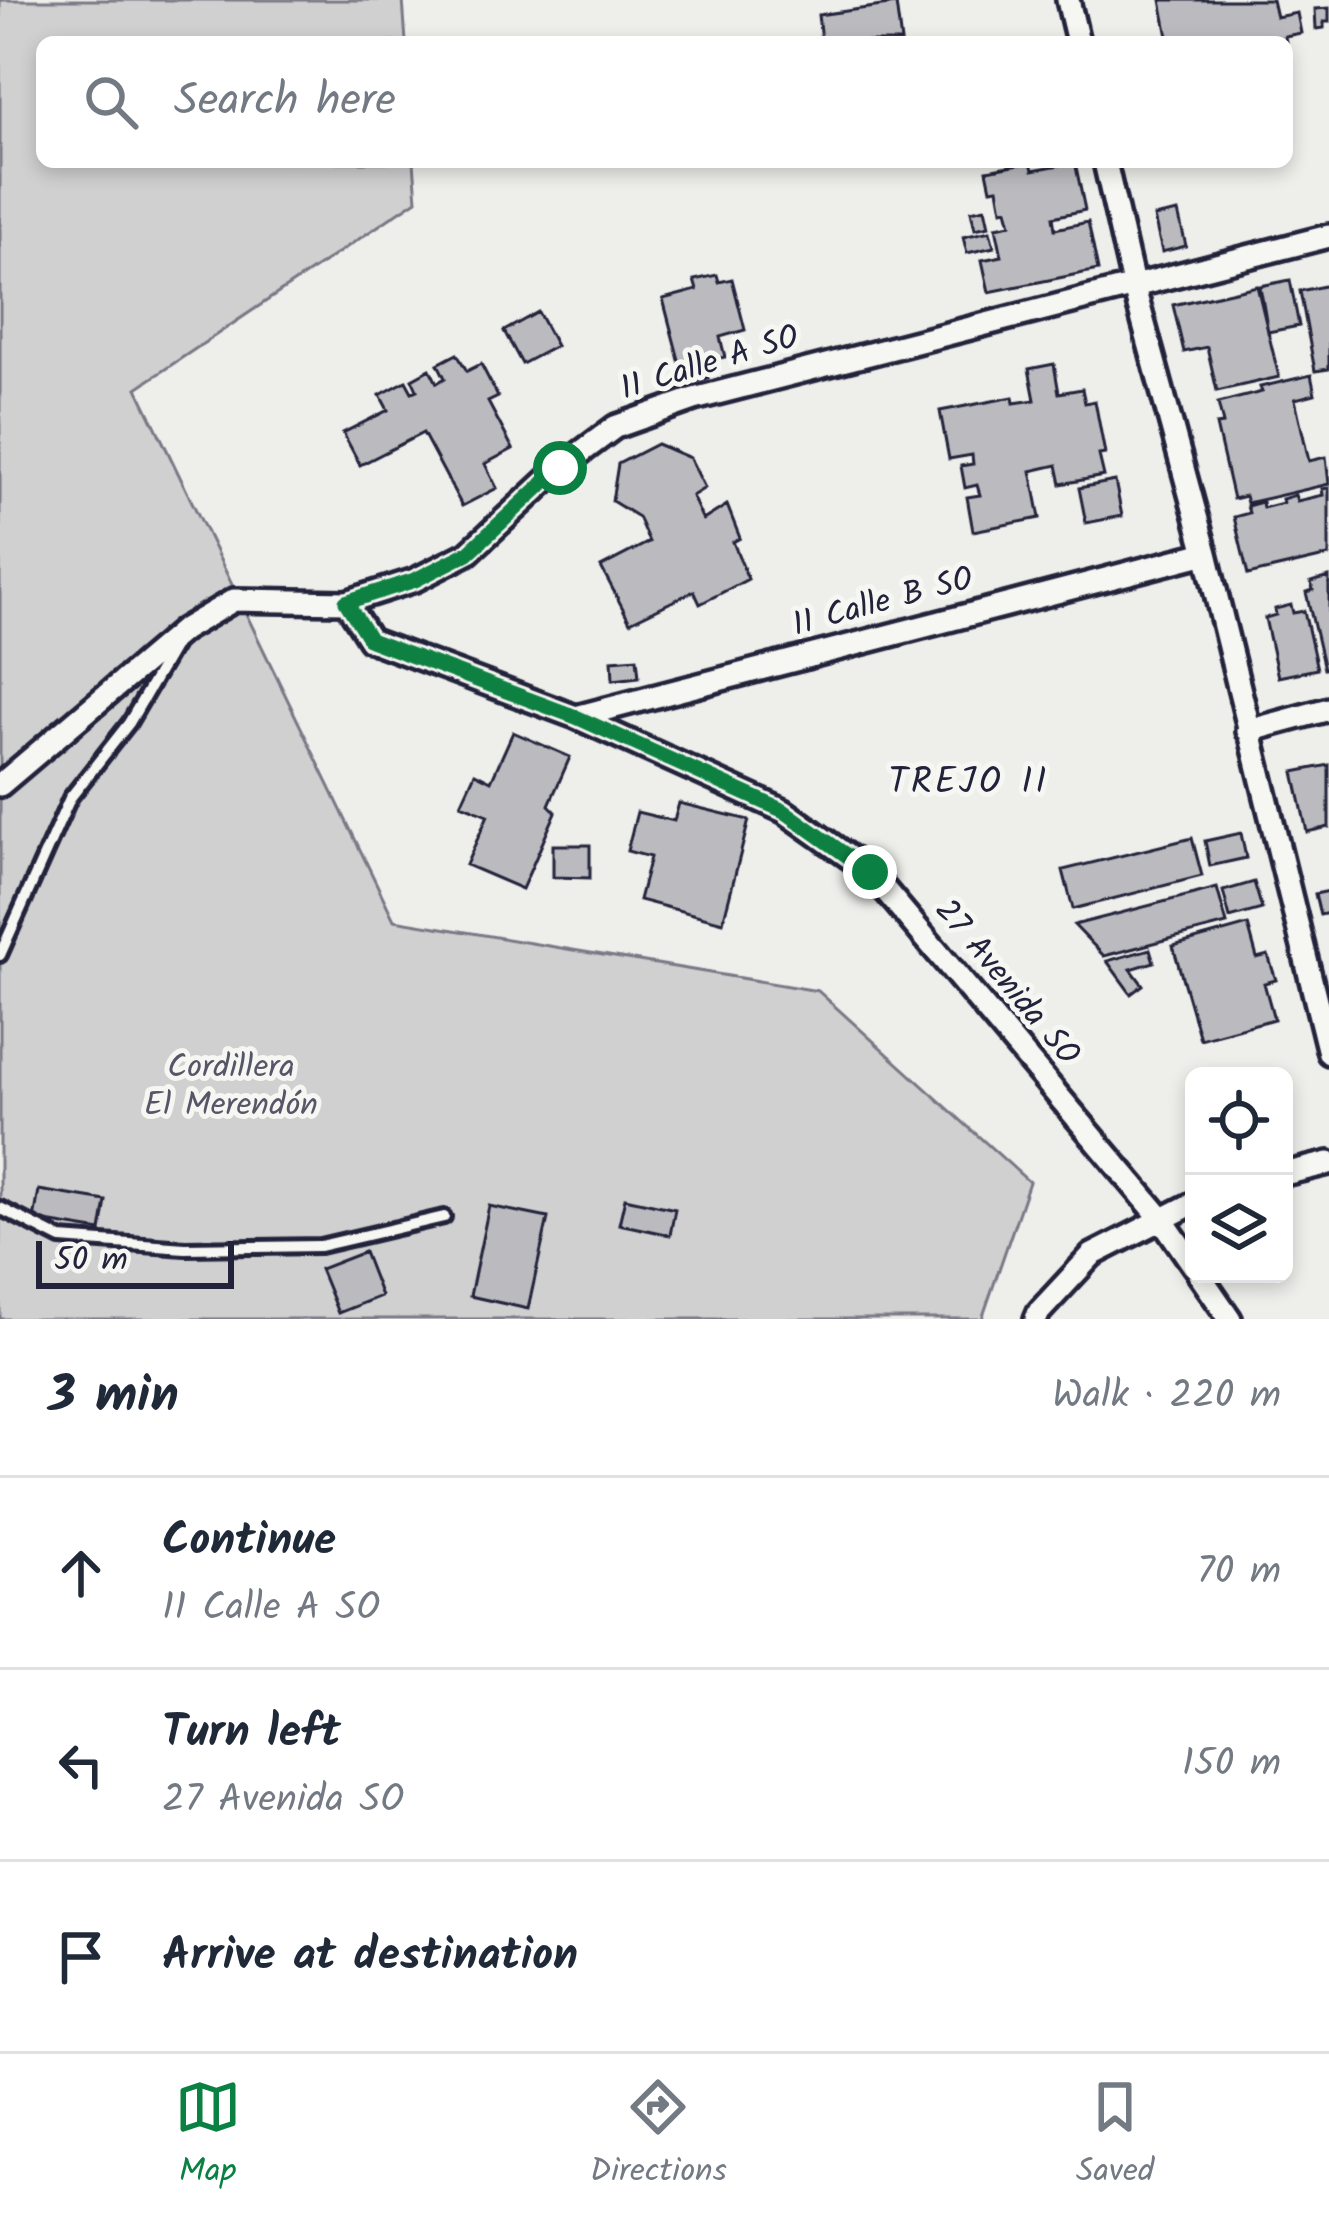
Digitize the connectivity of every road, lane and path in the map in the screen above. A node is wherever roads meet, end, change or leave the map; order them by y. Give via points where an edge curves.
1 (1068, 0) edge
2 (1077, 36) edge
3 (1106, 168) edge
4 (1329, 236) edge
5 (1133, 284) junction
6 (1206, 553) junction
7 (346, 602) junction
8 (183, 630) junction
9 (1329, 709) edge
10 (576, 717) junction
11 (1248, 730) junction
12 (0, 785) edge
13 (0, 955) edge
14 (1329, 1053) edge
15 (1329, 1163) edge
16 (1293, 1172) edge
17 (1185, 1207) edge
18 (0, 1208) edge
19 (444, 1216) dead end
20 (1161, 1218) junction
21 (1185, 1253) edge
22 (1205, 1283) edge
23 (1036, 1319) edge
24 (1230, 1319) edge

1 - 2 street
3 - 5 street
4 - 5 street, 11 Calle A SO
5 - 6 street
5 - 7 street, 11 Calle A SO via 694,399 615,428 468,553
6 - 10 street, 11 Calle B SO
6 - 11 street
7 - 8 street, 11 Calle A SO via 234,600
7 - 10 street, 27 Avenida SO via 370,640
8 - 12 street, 11 Calle A SO
8 - 13 lane via 130,723 70,798
9 - 11 street
10 - 20 street, 27 Avenida SO via 784,811 870,872
11 - 14 street
15 - 16 street
17 - 20 street
18 - 19 lane via 62,1239 185,1248 320,1246
20 - 21 street, 27 Avenida SO
20 - 23 street via 1092,1255
22 - 24 street

